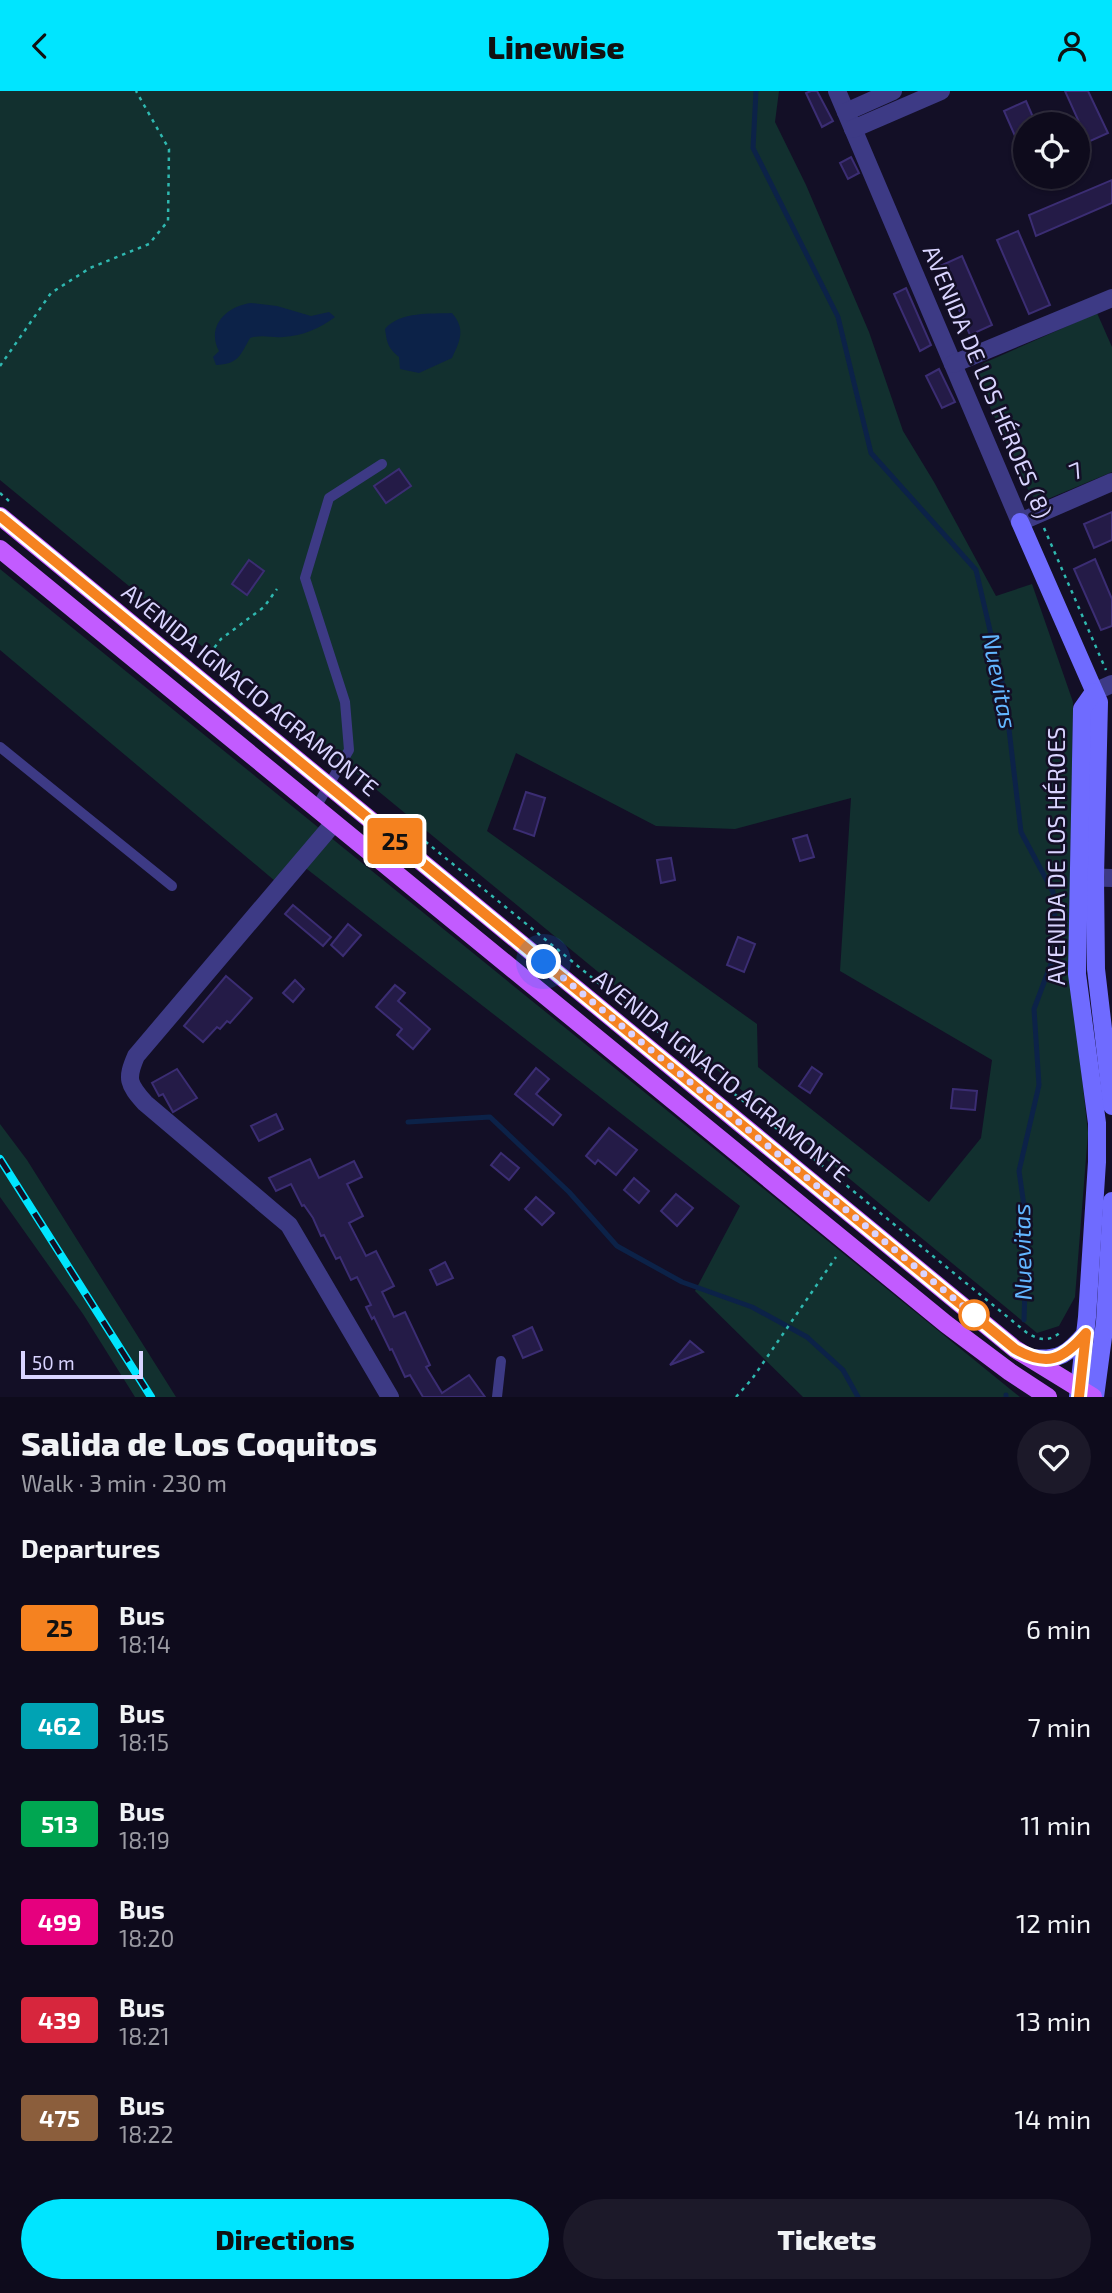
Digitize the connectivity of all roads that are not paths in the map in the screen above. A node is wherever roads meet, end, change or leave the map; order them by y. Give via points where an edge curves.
1 (837, 91) edge
2 (893, 91) edge
3 (941, 91) edge
4 (846, 112) junction
5 (853, 129) junction
6 (1112, 298) edge
7 (953, 364) junction
8 (382, 464) dead end
9 (1112, 482) edge
10 (5, 509) edge
11 (1020, 522) junction
12 (0, 549) edge
13 (1112, 684) edge
14 (1094, 692) junction
15 (0, 747) edge
16 (328, 785) junction
17 (315, 809) junction
18 (333, 824) junction
19 (1095, 877) edge
20 (172, 886) dead end
21 (1112, 1107) edge
22 (1112, 1201) edge
23 (1105, 1322) junction
24 (1086, 1333) junction
25 (1112, 1356) edge
26 (1031, 1358) junction
27 (501, 1361) dead end
28 (1087, 1395) edge
29 (390, 1397) edge
30 (496, 1397) edge
31 (1048, 1397) edge

1 - 4 street, AVENIDA DE LOS HÉROES (8)
2 - 4 street
3 - 5 street
4 - 5 street, AVENIDA DE LOS HÉROES (8)
5 - 7 street, AVENIDA DE LOS HÉROES (8)
6 - 7 street
7 - 11 street, AVENIDA DE LOS HÉROES (8)
8 - 16 lane via 328,498 305,578 345,702 349,750
9 - 11 street, 7
10 - 16 main road, AVENIDA IGNACIO AGRAMONTE
11 - 14 street, AVENIDA DE LOS HÉROES (8)
12 - 17 main road
13 - 14 street
14 - 19 street, AVENIDA DE LOS HÉROES via 1100,711
15 - 20 lane
16 - 17 lane
16 - 26 main road, AVENIDA IGNACIO AGRAMONTE
17 - 18 main road
18 - 29 street via 136,1056 128,1074 132,1089 145,1104 289,1225
18 - 31 main road via 946,1324
19 - 21 street, AVENIDA DE LOS HÉROES via 1096,969
19 - 24 street, AVENIDA DE LOS HÉROES via 1077,974 1097,1123
22 - 23 street
23 - 25 street
23 - 28 street
24 - 26 street via 1062,1356
24 - 28 street, AVENIDA DE LOS HÉROES
26 - 28 main road, AVENIDA IGNACIO AGRAMONTE
27 - 30 lane

